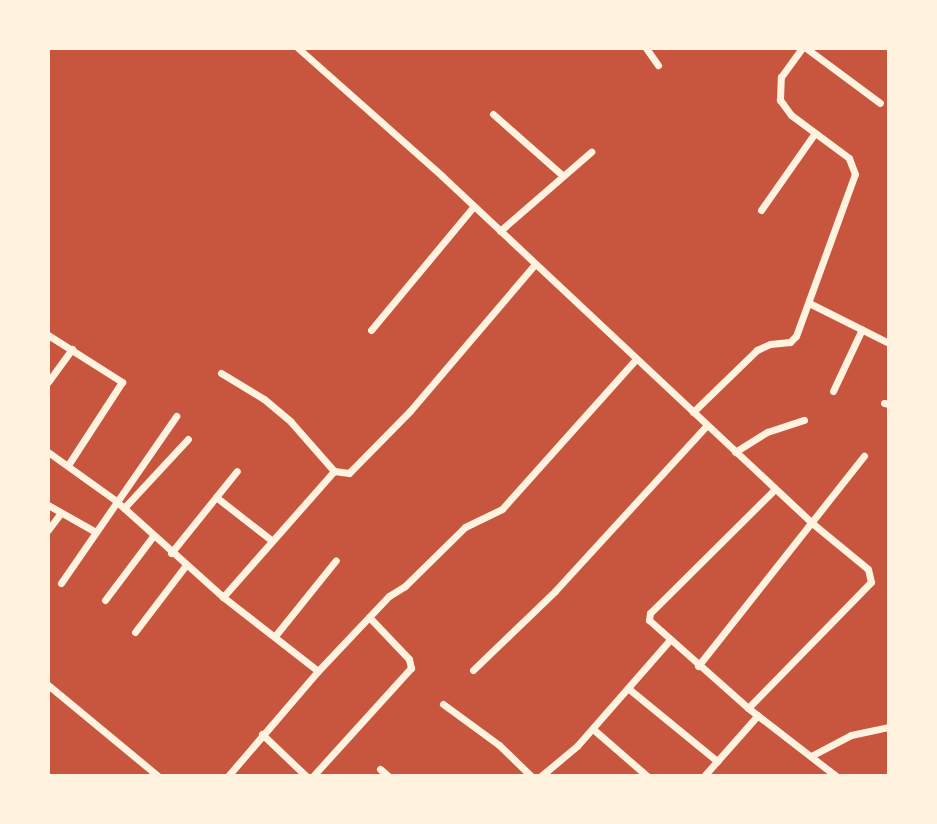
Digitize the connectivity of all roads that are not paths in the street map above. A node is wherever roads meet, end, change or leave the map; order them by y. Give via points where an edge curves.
1 (298, 48) edge
2 (646, 48) edge
3 (804, 48) edge
4 (658, 65) dead end
5 (880, 103) dead end
6 (493, 114) dead end
7 (815, 133) junction
8 (591, 152) dead end
9 (562, 175) junction
10 (474, 206) junction
11 (761, 210) dead end
12 (500, 231) junction
13 (535, 264) junction
14 (809, 303) junction
15 (862, 329) junction
16 (371, 330) dead end
17 (48, 335) edge
18 (889, 343) edge
19 (72, 349) junction
20 (636, 359) junction
21 (221, 373) dead end
22 (48, 382) edge
23 (833, 391) dead end
24 (693, 412) junction
25 (176, 416) dead end
26 (804, 420) dead end
27 (707, 425) junction
28 (188, 439) dead end
29 (48, 452) edge
30 (735, 452) junction
31 (864, 456) dead end
32 (68, 465) junction
33 (237, 471) dead end
34 (334, 471) junction
35 (775, 489) junction
36 (216, 497) junction
37 (115, 500) junction
38 (48, 505) edge
39 (124, 508) junction
40 (61, 513) junction
41 (812, 523) junction
42 (48, 530) edge
43 (94, 531) junction
44 (153, 536) junction
45 (271, 540) junction
46 (171, 553) junction
47 (336, 560) dead end
48 (186, 565) junction
49 (61, 583) dead end
50 (223, 597) junction
51 (105, 600) dead end
52 (369, 617) junction
53 (135, 632) dead end
54 (275, 636) junction
55 (669, 641) junction
56 (698, 666) junction
57 (473, 670) dead end
58 (318, 671) junction
59 (48, 685) edge
60 (629, 689) junction
61 (443, 704) dead end
62 (748, 708) junction
63 (758, 715) junction
64 (889, 727) edge
65 (593, 729) junction
66 (262, 734) junction
67 (811, 756) junction
68 (717, 761) junction
69 (827, 768) junction
70 (380, 769) dead end
71 (158, 776) edge
72 (228, 776) edge
73 (306, 776) edge
74 (313, 776) edge
75 (388, 776) edge
76 (531, 776) edge
77 (541, 776) edge
78 (647, 776) edge
79 (704, 776) edge
80 (821, 776) edge
81 (836, 776) edge

1 - 10 street
2 - 4 street
3 - 5 street
3 - 7 street via 781,77 780,100
6 - 9 street
7 - 11 street
7 - 14 street via 849,158 855,174
8 - 9 street
9 - 12 street
10 - 12 street
10 - 16 street
12 - 13 street
13 - 20 street
13 - 34 street via 374,450 349,473
14 - 15 street
14 - 24 street via 790,342 757,350
15 - 18 street
15 - 23 street
17 - 19 street
19 - 22 street
19 - 32 street via 122,384
20 - 24 street
20 - 52 street via 502,509 465,527
21 - 34 street via 291,422
24 - 27 street
25 - 37 street
26 - 30 street via 767,432
27 - 30 street
27 - 57 street via 555,591
28 - 39 street
29 - 32 street
30 - 35 street
31 - 41 street
32 - 37 street
33 - 36 street
34 - 45 street
35 - 41 street
35 - 55 street via 650,613 649,620
36 - 45 street
36 - 46 street
37 - 39 street
37 - 43 street
38 - 40 street
39 - 44 street
40 - 42 street
40 - 43 street
41 - 56 street
41 - 62 street via 868,569 871,582
43 - 49 street
44 - 46 street
44 - 51 street
45 - 50 street
46 - 48 street
47 - 54 street
48 - 50 street
48 - 53 street
50 - 54 street
52 - 58 street
52 - 74 street via 409,659 411,668
54 - 58 street
55 - 56 street
55 - 60 street
56 - 62 street
58 - 66 street
59 - 71 street
60 - 65 street
60 - 68 street
61 - 76 street
62 - 63 street
63 - 67 street
63 - 68 street
64 - 67 street via 851,735
65 - 77 street
65 - 78 street
66 - 72 street
66 - 73 street
67 - 69 street
68 - 79 street
69 - 80 street
69 - 81 street
70 - 75 street

